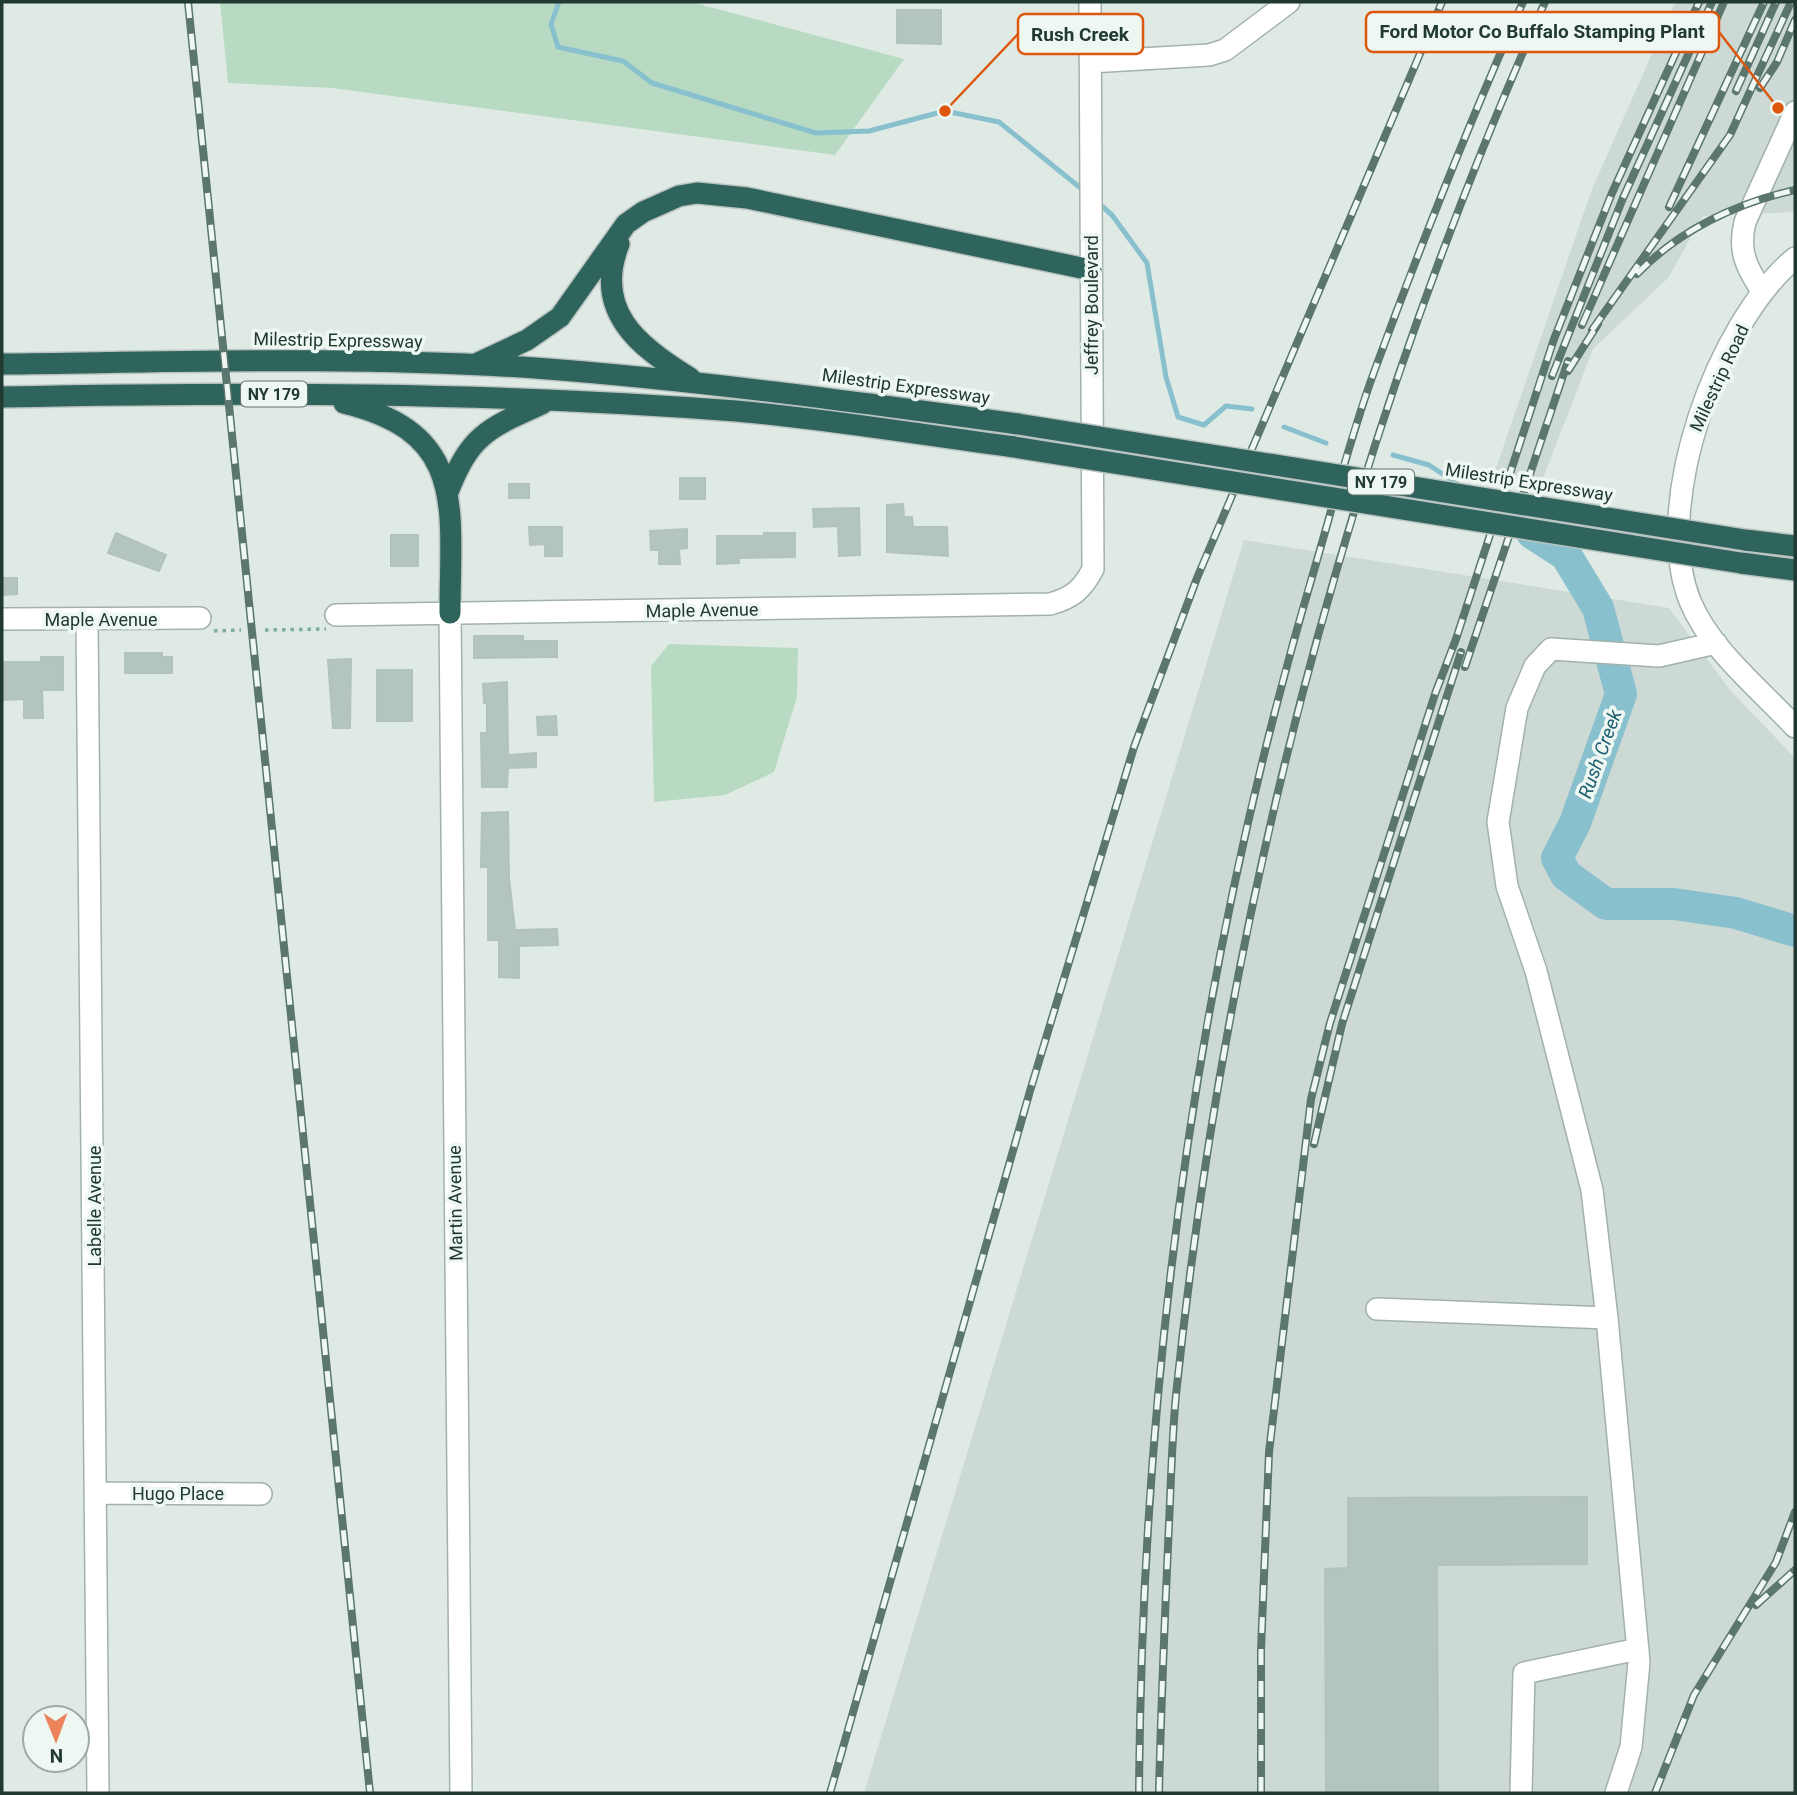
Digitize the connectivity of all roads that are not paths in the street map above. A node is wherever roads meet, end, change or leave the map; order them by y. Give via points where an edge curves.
1 (1090, 2) edge
2 (1289, 2) edge
3 (1090, 62) junction
4 (1795, 112) edge
5 (1788, 140) edge
6 (626, 225) junction
7 (1795, 258) edge
8 (1091, 270) junction
9 (1762, 291) junction
10 (2, 364) edge
11 (473, 365) junction
12 (695, 381) junction
13 (311, 394) junction
14 (2, 397) edge
15 (547, 401) junction
16 (448, 492) junction
17 (1795, 546) edge
18 (1795, 570) edge
19 (1068, 599) joint
20 (450, 613) junction
21 (335, 615) dead end
22 (2, 619) edge
23 (88, 620) junction
24 (207, 625) road end
25 (1716, 643) junction
26 (1795, 727) edge
27 (1377, 1309) dead end
28 (1607, 1318) junction
29 (96, 1493) junction
30 (261, 1494) dead end
31 (1638, 1649) junction
32 (98, 1793) edge
33 (461, 1793) edge
34 (1521, 1793) edge
35 (1616, 1793) edge

1 - 3 street, Jeffrey Boulevard
2 - 3 street via 1225,50 1209,55
3 - 8 street, Jeffrey Boulevard
4 - 5 street
5 - 9 street via 1741,237 1748,270
6 - 8 highway via 679,196 723,193
6 - 11 highway via 560,317 527,340
6 - 12 highway via 612,260 609,284 618,315 657,356
7 - 9 street, Milestrip Road
8 - 19 street, Jeffrey Boulevard via 1093,569 1081,589
9 - 25 street, Milestrip Road via 1729,347 1691,437 1679,495 1678,556 1690,602
10 - 11 highway, Milestrip Expressway / NY 179 via 257,361
11 - 12 highway, Milestrip Expressway / NY 179
12 - 17 highway, Milestrip Expressway / NY 179, bridge via 1018,424
13 - 14 highway, NY 179
13 - 15 highway, NY 179
13 - 16 highway via 385,415 406,426 432,454
15 - 16 highway via 482,434 465,452
15 - 18 highway, NY 179, bridge via 738,411 1014,447
16 - 20 highway
19 - 20 street, Maple Avenue via 1014,605
20 - 21 street, Maple Avenue
20 - 33 street, Martin Avenue
22 - 23 street, Maple Avenue
23 - 24 street, Maple Avenue
23 - 29 street, Labelle Avenue
25 - 26 street, Milestrip Road
25 - 28 street via 1659,656 1551,649 1535,666 1517,708 1497,822 1507,886 1536,971 1592,1190
27 - 28 street
28 - 31 street
29 - 30 street, Hugo Place
29 - 32 street, Labelle Avenue
31 - 34 street via 1524,1673
31 - 35 street via 1631,1747

